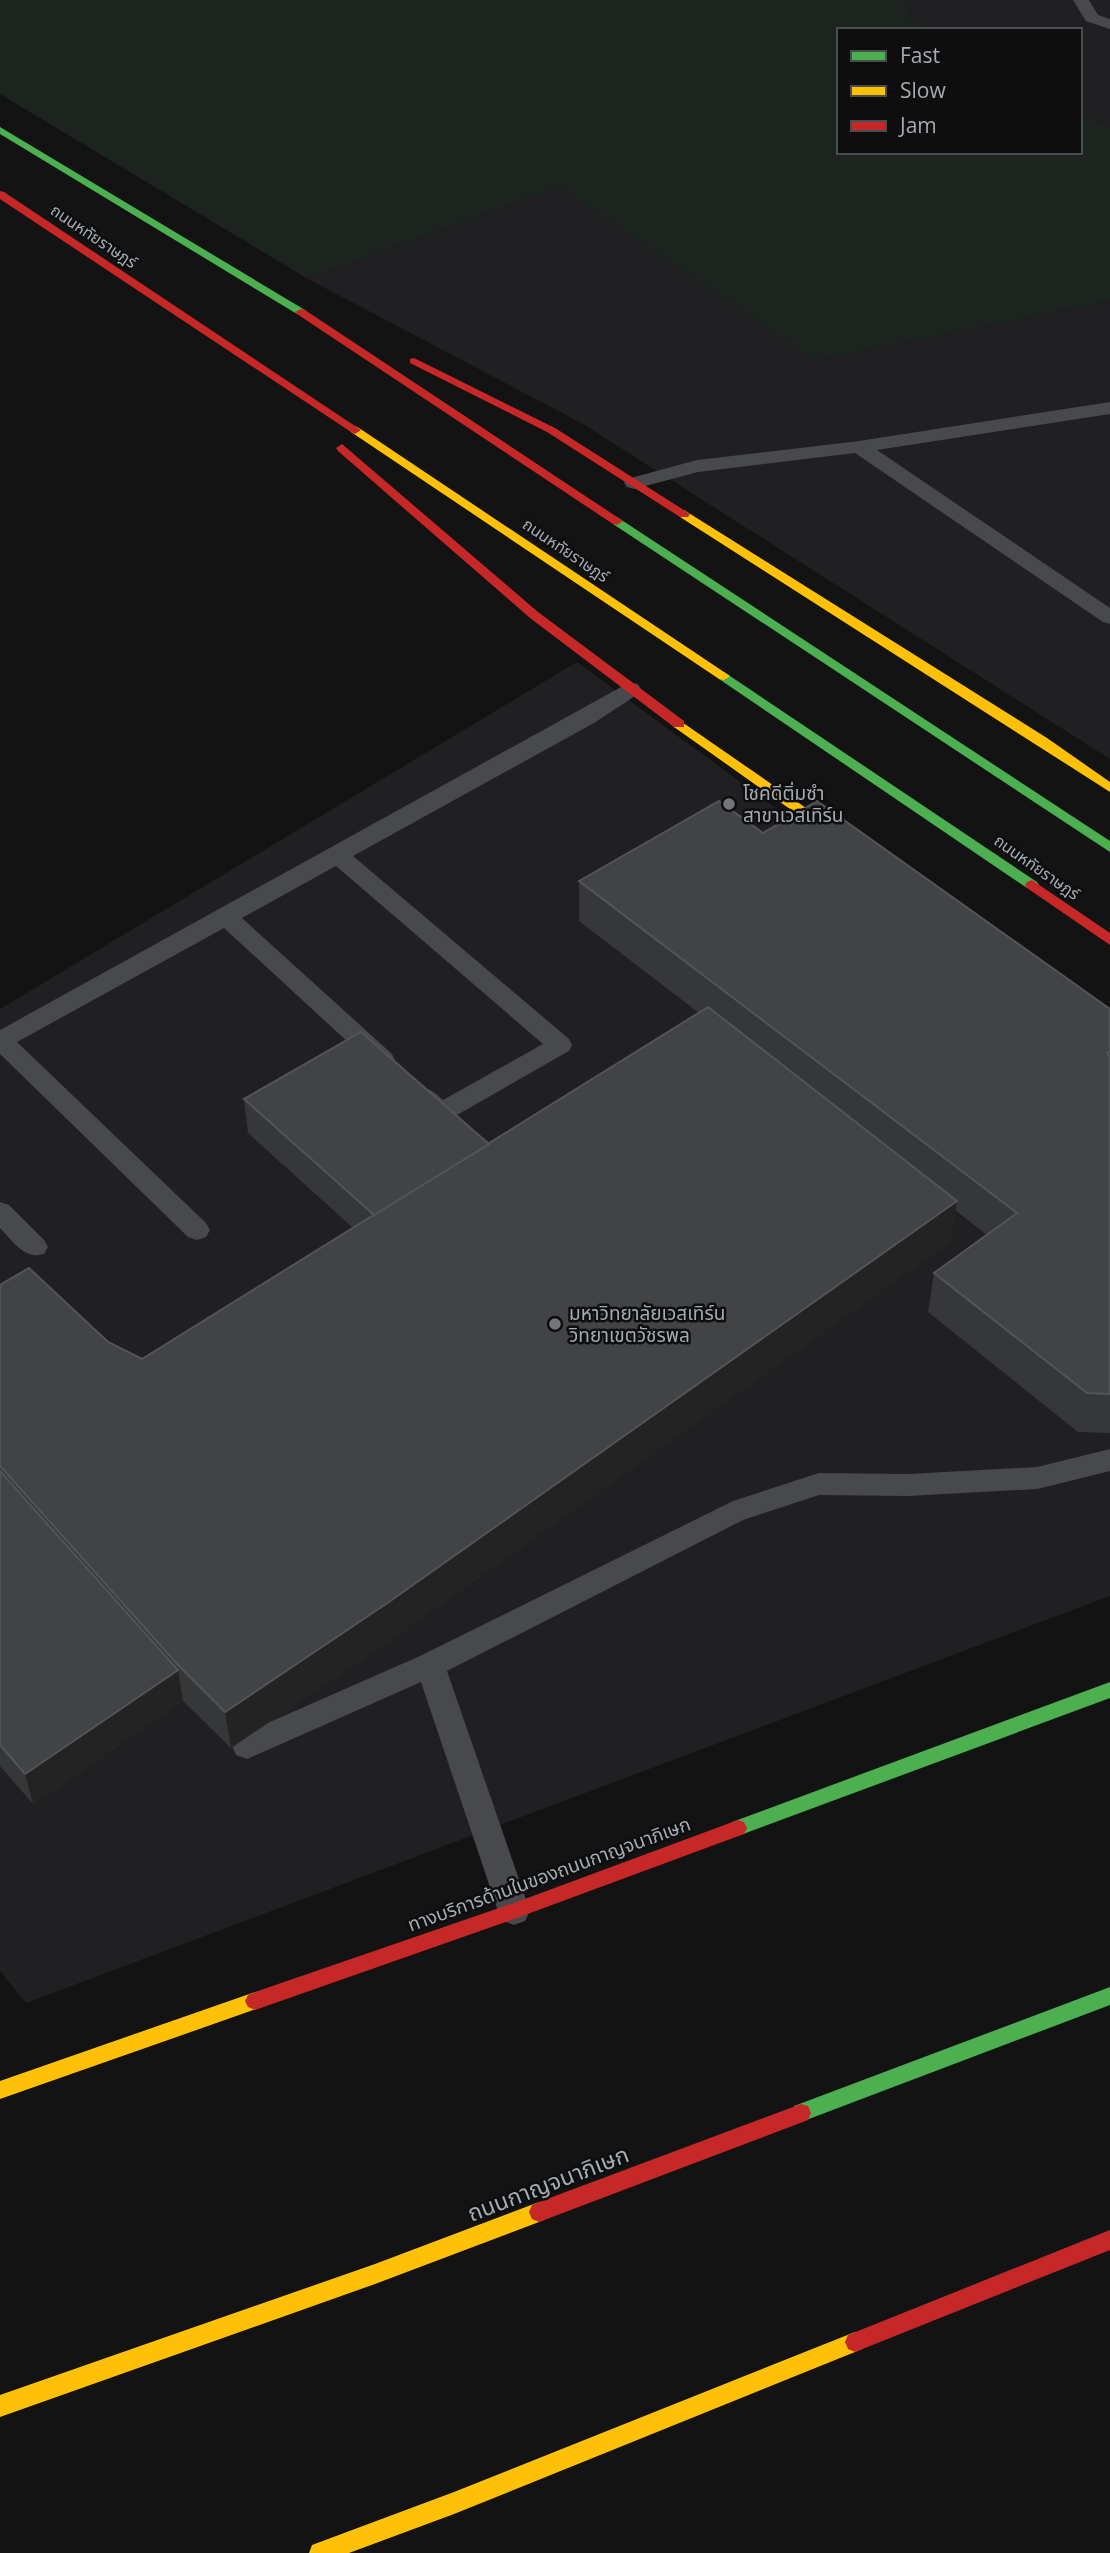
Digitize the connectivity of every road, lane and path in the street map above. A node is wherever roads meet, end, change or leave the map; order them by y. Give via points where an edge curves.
1 (1081, 0) edge
2 (1110, 24) edge
3 (0, 130) edge
4 (0, 194) edge
5 (258, 284) junction
6 (179, 313) junction
7 (380, 345) dead end
8 (405, 357) dead end
9 (1110, 408) edge
10 (296, 410) dead end
11 (328, 437) dead end
12 (859, 447) junction
13 (634, 483) junction
14 (1110, 618) edge
15 (630, 689) junction
16 (1110, 788) edge
17 (852, 846) edge
18 (1110, 847) edge
19 (339, 856) junction
20 (226, 916) junction
21 (1110, 940) edge
22 (1, 1041) edge
23 (0, 1212) edge
24 (197, 1230) dead end
25 (35, 1247) dead end
26 (1110, 1460) edge
27 (430, 1665) junction
28 (1110, 1690) edge
29 (247, 1746) dead end
30 (514, 1911) junction
31 (1110, 1996) edge
32 (0, 2090) edge
33 (1110, 2240) edge
34 (0, 2406) edge
35 (320, 2553) edge

1 - 2 lane via 1092,18
3 - 5 main road
4 - 6 main road, ถนนหทัยราษฎร์
5 - 7 main road
5 - 18 main road
6 - 10 main road
6 - 21 main road, ถนนหทัยราษฎร์ via 915,804
8 - 13 main road via 551,430
9 - 12 lane
11 - 15 main road via 533,614
12 - 13 lane via 697,466
12 - 14 lane
13 - 16 main road
15 - 17 main road
15 - 19 lane
19 - 20 lane
19 - 20 lane via 560,1045 441,1113
20 - 22 lane
22 - 24 lane
23 - 25 lane
26 - 27 lane via 1037,1478 818,1485 733,1512
27 - 29 lane
27 - 30 lane
28 - 30 main road, ทางบริการด้านในของถนนกาญจนาภิเษก
30 - 32 main road, ทางบริการด้านในของถนนกาญจนาภิเษก
31 - 34 main road, ถนนกาญจนาภิเษก via 375,2274
33 - 35 main road

